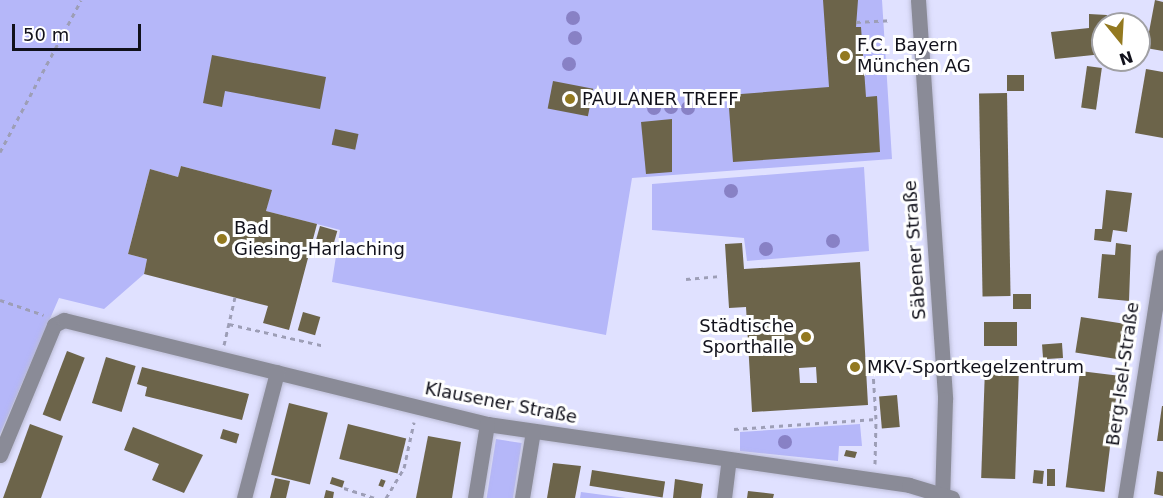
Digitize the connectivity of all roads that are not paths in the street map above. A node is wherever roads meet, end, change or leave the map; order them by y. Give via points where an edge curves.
1 (918, 0) edge
2 (1163, 257) edge
3 (1158, 296) edge
4 (277, 372) junction
5 (488, 424) junction
6 (533, 431) junction
7 (0, 455) edge
8 (729, 460) junction
9 (945, 497) edge
10 (244, 498) edge
11 (475, 498) edge
12 (522, 498) edge
13 (724, 498) edge
14 (1125, 498) edge

1 - 9 street, Säbener Straße via 945,399
2 - 3 street, Berg-Isel-Straße
3 - 14 street, Berg-Isel-Straße
4 - 5 street, Klausener Straße
4 - 7 street, Klausener Straße via 56,323
4 - 10 street
5 - 6 street, Klausener Straße
5 - 11 street
6 - 8 street, Klausener Straße
6 - 12 street
8 - 9 street, Klausener Straße via 875,481
8 - 13 street

